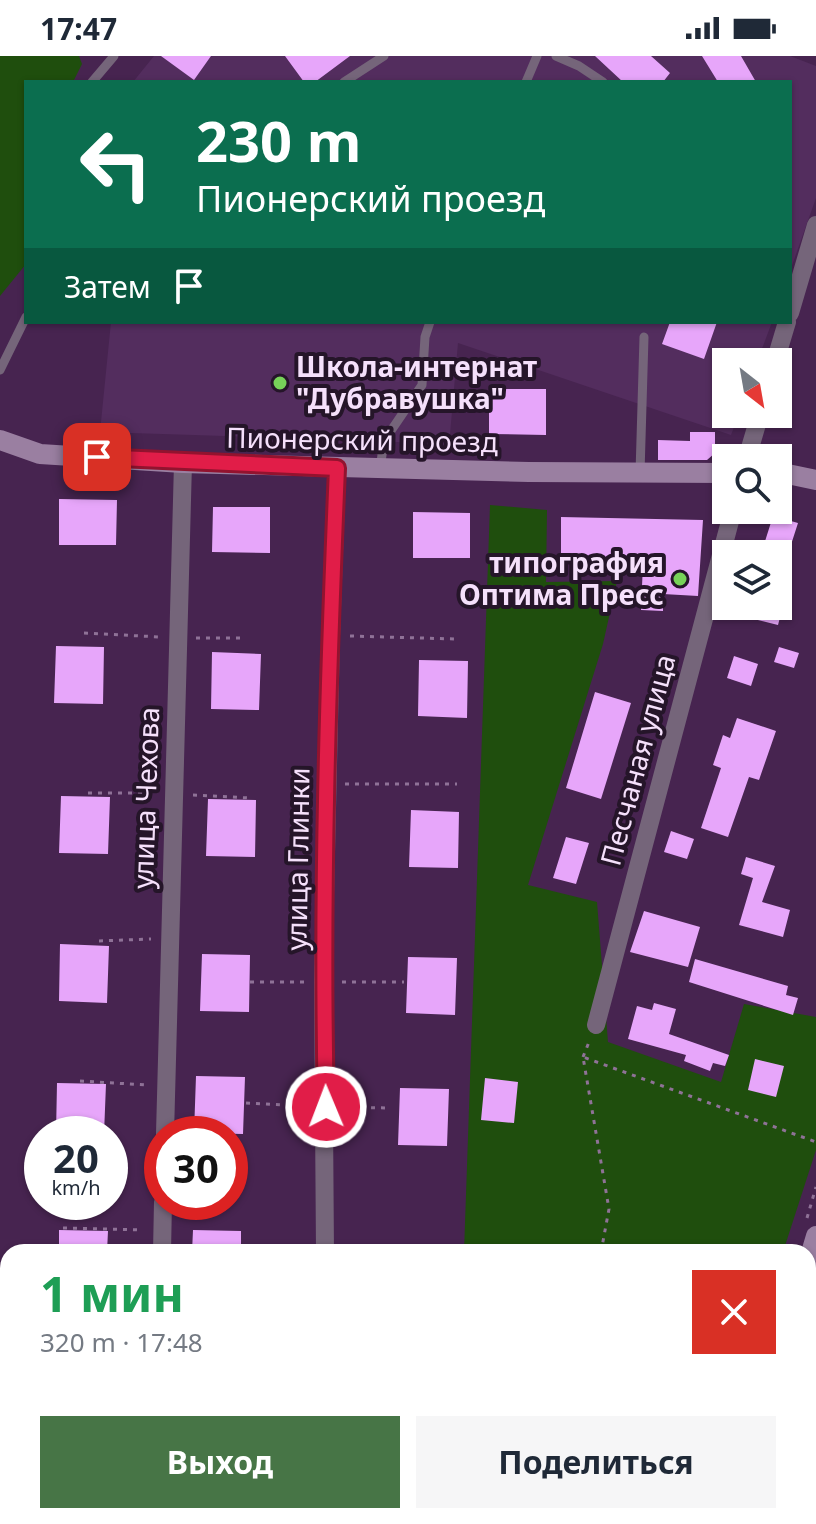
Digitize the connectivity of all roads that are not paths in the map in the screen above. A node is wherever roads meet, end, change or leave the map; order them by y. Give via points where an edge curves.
1 (114, 56) edge
2 (384, 56) edge
3 (537, 56) edge
4 (556, 56) edge
5 (94, 80) edge
6 (347, 80) edge
7 (527, 80) edge
8 (600, 80) edge
9 (816, 225) edge
10 (792, 306) edge
11 (24, 321) edge
12 (429, 324) edge
13 (786, 324) edge
14 (644, 337) dead end
15 (779, 348) edge
16 (0, 370) edge
17 (0, 440) edge
18 (183, 463) junction
19 (337, 468) junction
20 (380, 469) junction
21 (640, 473) junction
22 (712, 473) edge
23 (792, 475) edge
24 (816, 480) edge
25 (729, 524) edge
26 (596, 1025) dead end
27 (166, 1116) edge
28 (163, 1220) edge
29 (162, 1244) edge
30 (325, 1244) edge

1 - 5 lane
2 - 6 lane
3 - 7 lane
4 - 8 lane
9 - 10 street
11 - 16 lane
12 - 20 lane via 422,385 384,441
13 - 15 street
14 - 21 lane
17 - 18 street, Пионерский проезд via 40,454
18 - 19 street, Пионерский проезд
18 - 27 street, улица Чехова
19 - 20 street, Пионерский проезд
19 - 30 street, улица Глинки via 323,982
20 - 21 street, Пионерский проезд
21 - 22 street, Пионерский проезд
23 - 24 street
25 - 26 street, Песчаная улица
28 - 29 street

